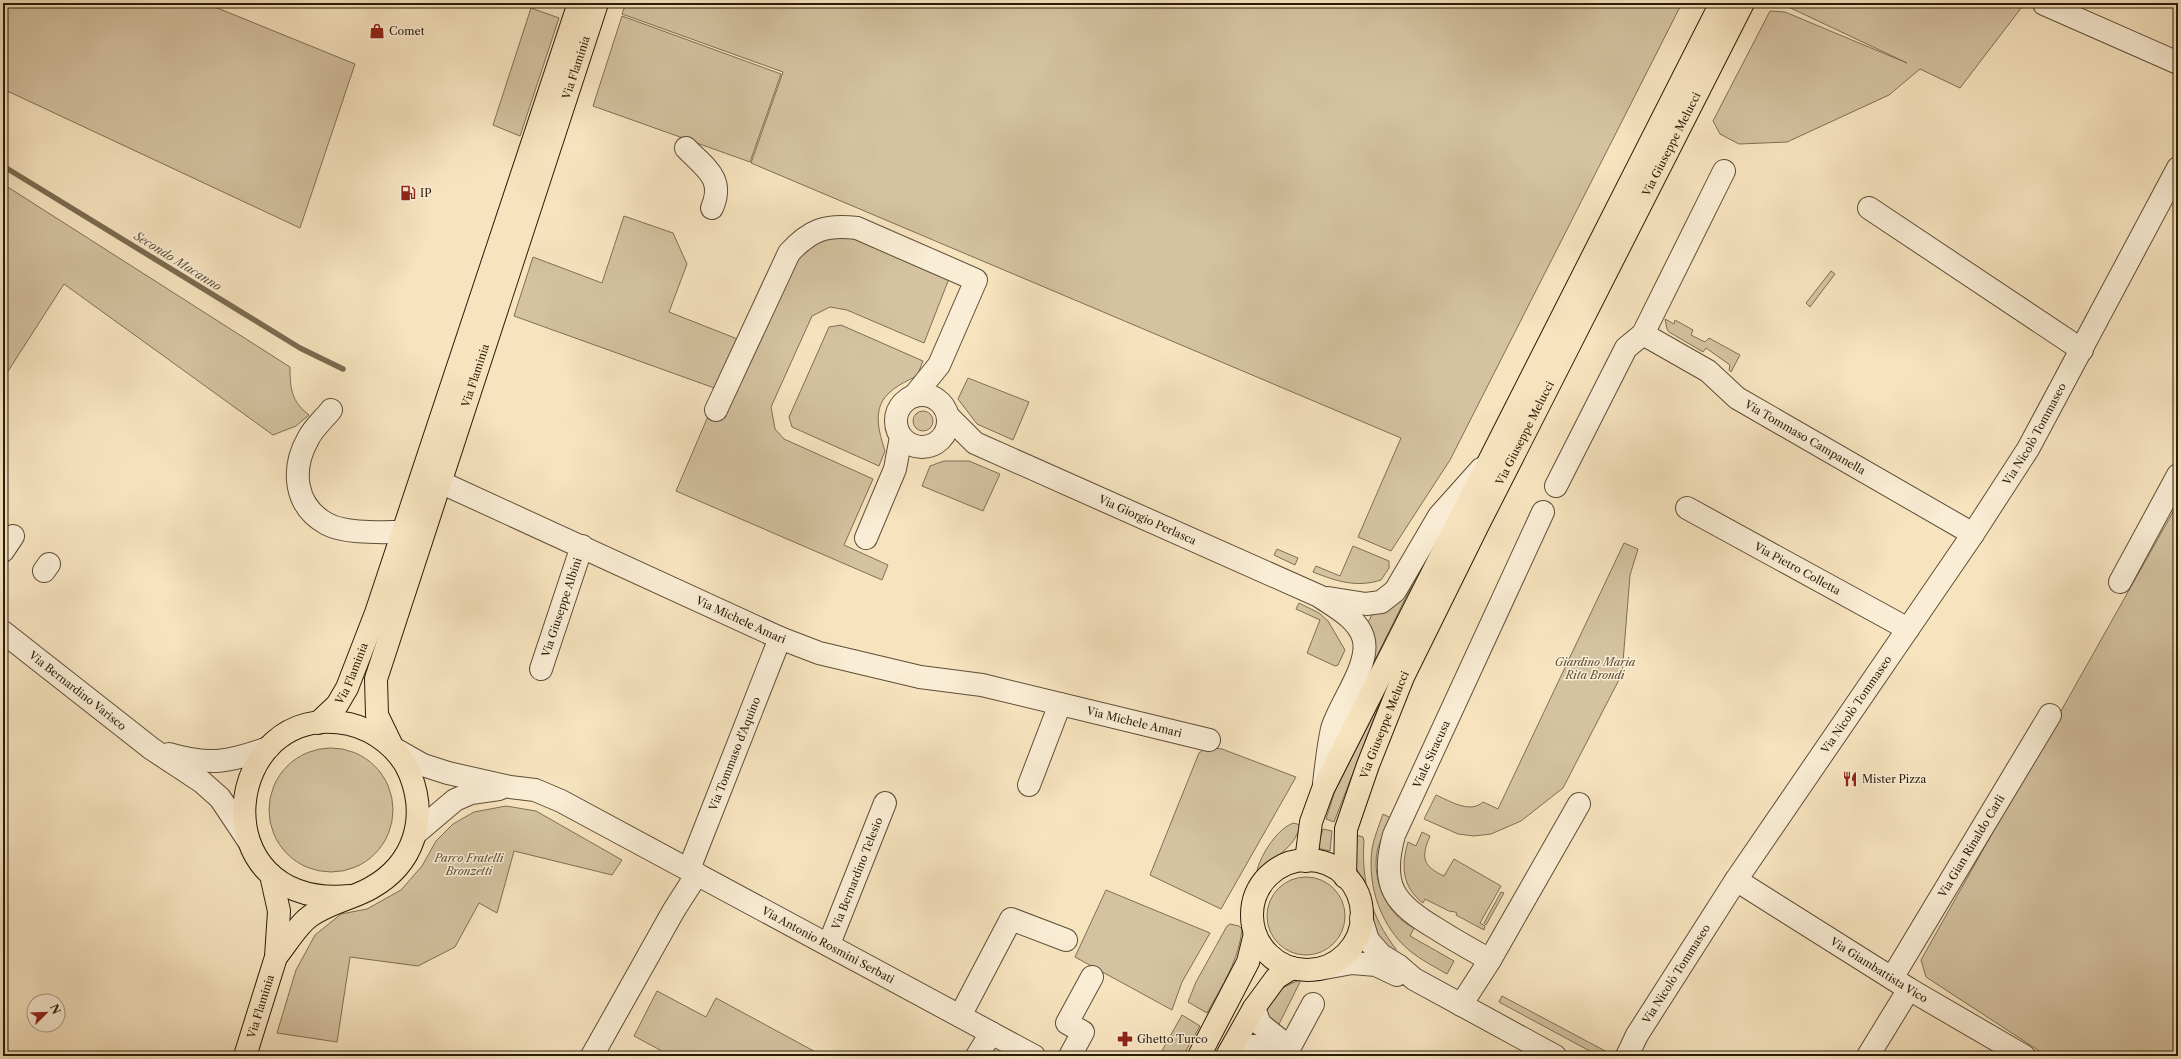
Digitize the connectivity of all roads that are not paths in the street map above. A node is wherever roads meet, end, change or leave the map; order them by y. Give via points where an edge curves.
1 (579, 3) edge
2 (597, 3) edge
3 (1721, 3) edge
4 (1743, 3) edge
5 (2044, 4) edge
6 (2178, 63) edge
7 (686, 148) dead end
8 (2178, 168) edge
9 (1724, 171) dead end
10 (712, 208) dead end
11 (1869, 208) dead end
12 (1643, 334) junction
13 (2082, 350) junction
14 (939, 365) junction
15 (914, 396) junction
16 (944, 409) junction
17 (331, 410) dead end
18 (716, 410) dead end
19 (901, 437) junction
20 (975, 443) junction
21 (929, 446) junction
22 (1490, 459) junction
23 (895, 469) junction
24 (2178, 475) edge
25 (440, 482) junction
26 (1556, 486) dead end
27 (1687, 508) dead end
28 (1543, 512) dead end
29 (402, 532) junction
30 (1973, 534) junction
31 (866, 538) dead end
32 (582, 546) junction
33 (2120, 582) dead end
34 (1319, 596) junction
35 (1908, 629) junction
36 (3, 632) edge
37 (780, 638) junction
38 (541, 670) dead end
39 (1060, 704) junction
40 (2050, 715) dead end
41 (318, 723) junction
42 (1209, 740) dead end
43 (268, 748) junction
44 (394, 748) junction
45 (152, 749) junction
46 (1029, 786) dead end
47 (510, 787) junction
48 (1323, 789) junction
49 (885, 803) dead end
50 (1580, 804) dead end
51 (416, 833) junction
52 (248, 840) junction
53 (1306, 861) junction
54 (693, 872) junction
55 (271, 875) junction
56 (1345, 877) junction
57 (1736, 880) junction
58 (350, 896) junction
59 (1361, 918) junction
60 (1255, 934) junction
61 (1066, 940) dead end
62 (829, 944) junction
63 (276, 957) junction
64 (1490, 960) junction
65 (1292, 968) junction
66 (1319, 969) junction
67 (1092, 977) dead end
68 (1414, 979) junction
69 (1901, 984) junction
70 (1313, 1004) dead end
71 (1461, 1005) junction
72 (1254, 1008) junction
73 (960, 1016) junction
74 (991, 1033) junction
75 (1283, 1053) edge
76 (1229, 1054) edge
77 (245, 1056) edge
78 (592, 1056) edge
79 (977, 1056) edge
80 (1034, 1056) edge
81 (1070, 1056) edge
82 (1199, 1056) edge
83 (1555, 1056) edge
84 (1627, 1056) edge
85 (1868, 1056) edge
86 (2024, 1056) edge

1 - 29 main road, Via Flaminia
2 - 25 main road, Via Flaminia
3 - 22 main road, Via Giuseppe Melucci
4 - 56 main road, Via Giuseppe Melucci via 1403,677 1368,764 1346,829
5 - 6 street
7 - 10 street via 714,178 718,189
8 - 13 street, Via Nicolò Tommaseo via 2150,216
9 - 12 street
11 - 13 street
12 - 26 street via 1626,348
12 - 30 street, Via Tommaso Campanella via 1708,371 1737,398
13 - 30 street, Via Nicolò Tommaseo via 2028,449
14 - 15 street
14 - 16 street
14 - 18 street via 976,280 857,228 841,226 822,229 803,238 789,253
15 - 16 street, Via Giorgio Perlasca via 927,395
15 - 19 street via 903,404 898,412 897,429
16 - 20 street, Via Giorgio Perlasca
16 - 21 street via 948,427 945,435
17 - 29 street via 308,438 299,462 297,484 307,508 327,524 361,532
19 - 21 street, Via Giorgio Perlasca via 908,443
19 - 23 street
20 - 21 street, Via Giorgio Perlasca
20 - 34 street, Via Giorgio Perlasca
21 - 23 street
22 - 34 street, Via Giorgio Perlasca via 1439,516 1395,591 1381,602 1366,604
22 - 48 main road, Via Giuseppe Melucci
23 - 31 street
24 - 33 street
25 - 32 street, Via Michele Amari
25 - 44 main road, Via Flaminia via 376,679 377,715
27 - 35 street, Via Pietro Colletta
28 - 64 street, Viale Siracusa via 1394,835 1388,856 1389,878 1393,891 1407,910
29 - 41 main road, Via Flaminia via 376,613 347,688 337,705
30 - 35 street, Via Nicolò Tommaseo
32 - 37 street, Via Michele Amari
32 - 38 street, Via Giuseppe Albini
34 - 48 street, Via Giorgio Perlasca via 1356,625 1364,638 1365,654 1332,728
35 - 57 street, Via Nicolò Tommaseo
36 - 45 street, Via Bernardino Varisco
37 - 39 street, Via Michele Amari via 819,653 912,675 982,685
37 - 54 street, Via Tommaso d'Aquino
39 - 42 street, Via Michele Amari
39 - 46 street
40 - 69 street, Via Gian Rinaldo Carli
41 - 43 main road via 300,727
41 - 44 main road via 338,722 358,726 376,734
43 - 45 street, Via Bernardino Varisco via 219,762 188,760
43 - 52 main road via 255,765 248,780 243,805 243,820
44 - 47 street, Via Antonio Rosmini Serbati via 430,767
44 - 51 main road via 408,767 416,789 419,811
45 - 52 street, Via Bernardino Varisco via 202,782 220,798
47 - 51 street, Via Antonio Rosmini Serbati via 471,794 455,800
47 - 54 street, Via Antonio Rosmini Serbati via 535,790 562,801
48 - 53 main road, Via Giuseppe Melucci via 1311,822
49 - 62 street, Via Bernardino Telesio
50 - 64 street
51 - 58 main road via 408,852 388,878 370,889
52 - 55 main road
53 - 56 main road via 1327,865
53 - 60 main road via 1283,866 1259,889 1252,911
54 - 62 street, Via Antonio Rosmini Serbati
54 - 78 street
55 - 58 main road via 290,888 306,894 329,898
55 - 63 main road, Via Flaminia via 279,912
56 - 59 main road via 1358,896
57 - 69 street, Via Giambattista Vico
57 - 84 street, Via Nicolò Tommaseo via 1637,1035
58 - 63 main road, Via Flaminia via 309,917
59 - 66 main road via 1357,935 1349,950 1330,965
59 - 68 street via 1368,940 1381,955
60 - 65 main road via 1273,959
60 - 82 main road via 1248,962
61 - 73 street via 1011,919
62 - 73 street, Via Antonio Rosmini Serbati
63 - 77 main road, Via Flaminia
64 - 71 street
65 - 66 main road
65 - 72 main road via 1276,978
66 - 68 street via 1352,963 1376,965
67 - 81 street via 1067,1023 1083,1032
68 - 71 street
69 - 85 street, Via Gian Rinaldo Carli
69 - 86 street, Via Giambattista Vico
70 - 75 street
71 - 83 street
72 - 75 street via 1260,1024
72 - 76 main road
73 - 74 street, Via Antonio Rosmini Serbati
74 - 79 street
74 - 80 street, Via Antonio Rosmini Serbati
75 - 76 street via 1260,1046 1246,1046

